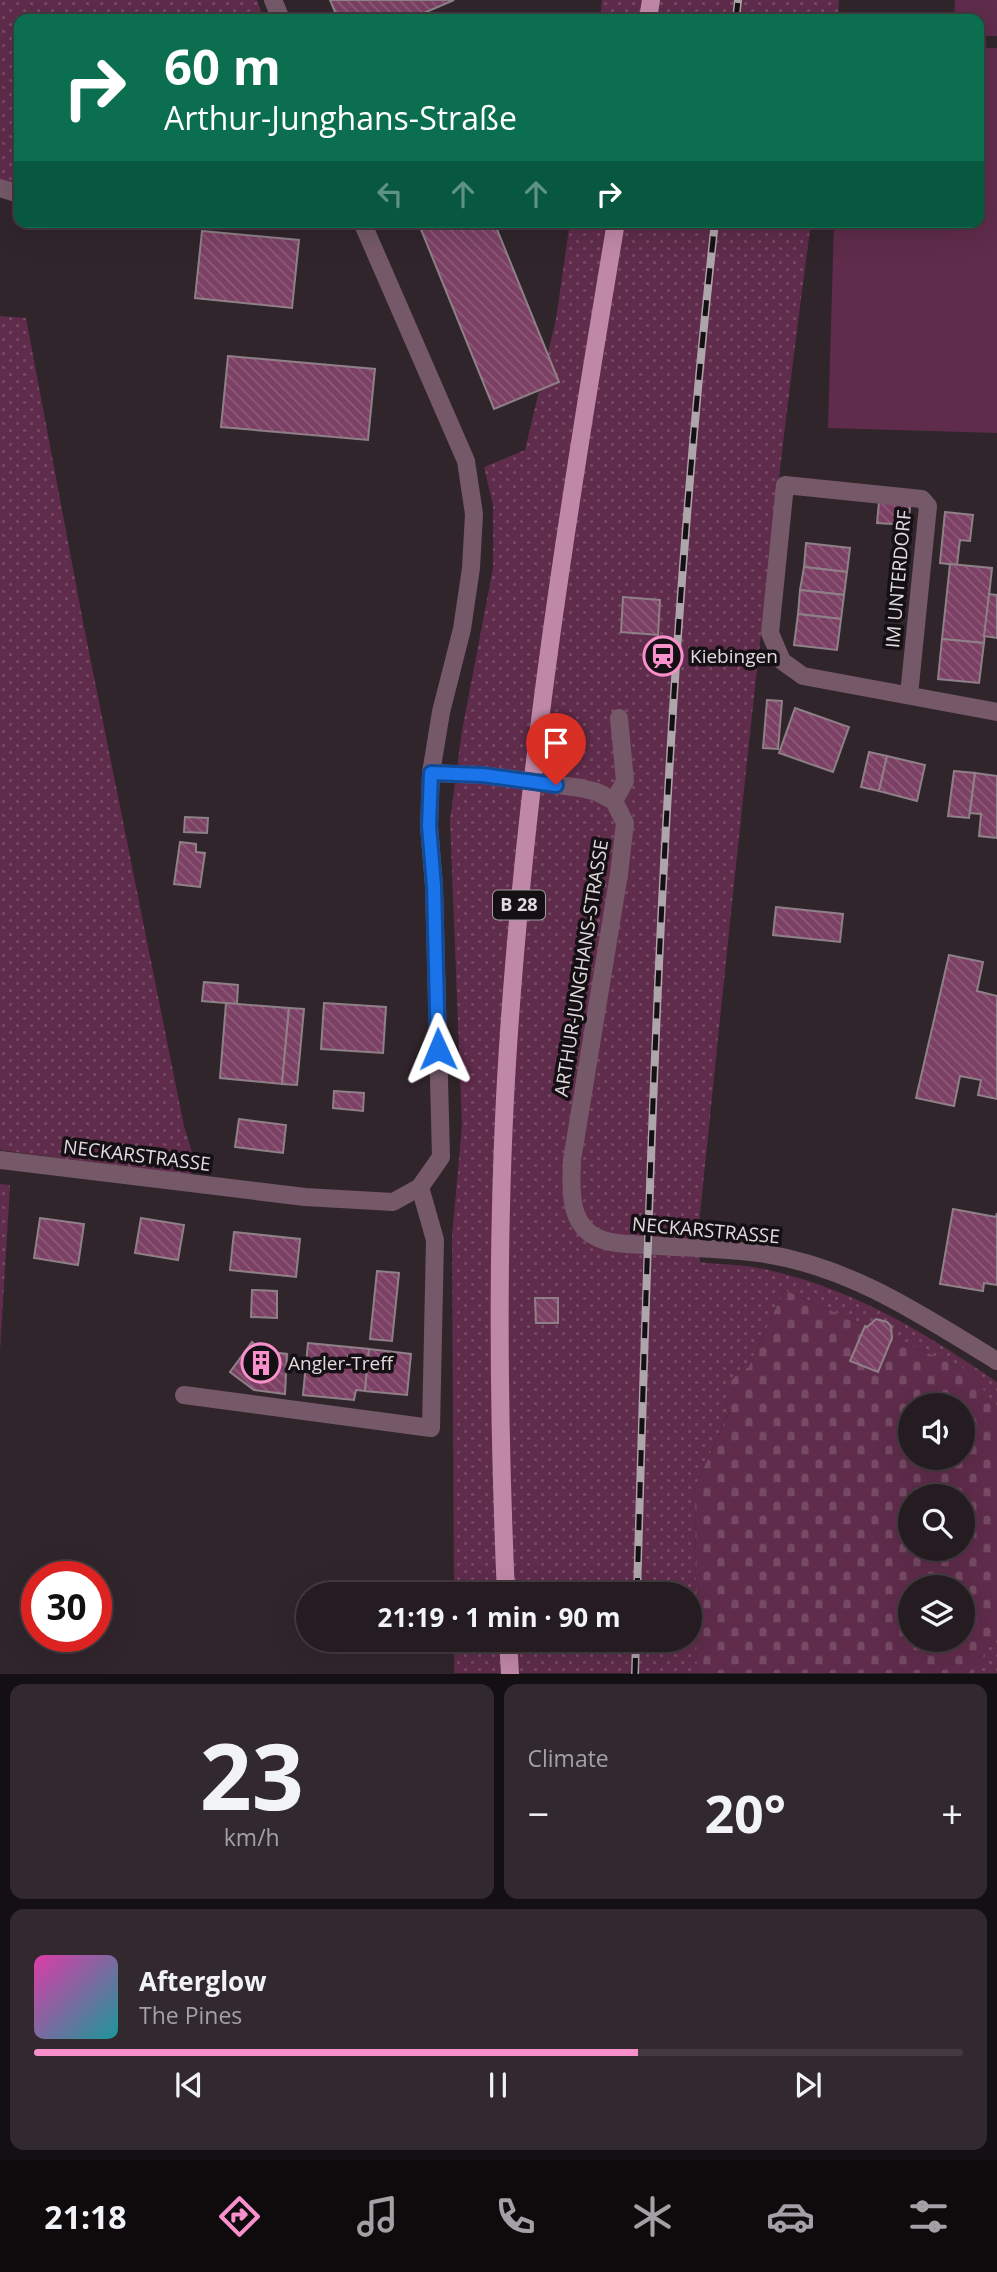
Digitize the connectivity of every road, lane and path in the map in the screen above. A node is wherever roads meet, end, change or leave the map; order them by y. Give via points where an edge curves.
1 (365, 228) edge
2 (615, 228) edge
3 (909, 695) junction
4 (997, 712) edge
5 (619, 718) dead end
6 (431, 773) junction
7 (614, 801) junction
8 (0, 1160) edge
9 (419, 1187) junction
10 (596, 1237) joint
11 (997, 1361) edge
12 (184, 1395) dead end
13 (505, 1582) edge
14 (509, 1652) edge
15 (510, 1674) edge

1 - 6 street via 466,461 474,514 462,629
2 - 13 main road, B 28 via 536,746 509,1034 500,1335
3 - 3 street, IM UNTERDORF via 803,676 782,661 770,633 785,485 922,499 928,506
3 - 4 street, IM UNTERDORF
5 - 7 street via 625,781
6 - 7 street, bridge via 581,788
6 - 9 street via 441,1157
7 - 10 street, ARTHUR-JUNGHANS-STRASSE via 625,823 570,1189 583,1227
8 - 9 street, NECKARSTRASSE via 305,1197 393,1202
9 - 12 street via 435,1240 431,1428
10 - 11 street, NECKARSTRASSE via 766,1254 817,1266 896,1299
14 - 15 main road

